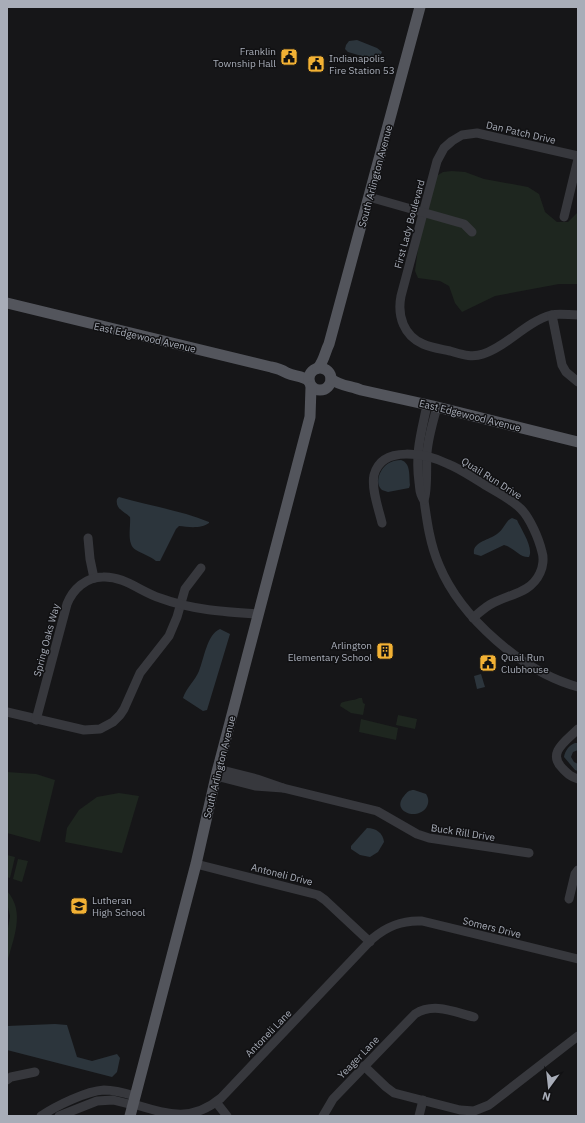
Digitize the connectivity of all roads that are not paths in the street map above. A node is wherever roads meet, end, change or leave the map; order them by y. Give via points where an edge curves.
1 (420, 7) edge
2 (459, 136) joint
3 (578, 158) edge
4 (369, 197) junction
5 (423, 212) junction
6 (564, 217) dead end
7 (472, 232) dead end
8 (8, 306) edge
9 (552, 315) junction
10 (578, 315) edge
11 (329, 344) junction
12 (316, 369) junction
13 (282, 370) junction
14 (330, 376) junction
15 (578, 382) edge
16 (310, 384) junction
17 (324, 390) junction
18 (361, 390) junction
19 (432, 406) junction
20 (310, 417) junction
21 (578, 442) edge
22 (422, 456) junction
23 (382, 523) dead end
24 (88, 538) dead end
25 (201, 568) dead end
26 (94, 578) junction
27 (180, 604) junction
28 (258, 614) junction
29 (474, 618) junction
30 (578, 687) edge
31 (7, 712) edge
32 (36, 720) junction
33 (578, 729) edge
34 (217, 773) junction
35 (578, 779) edge
36 (529, 853) dead end
37 (196, 864) junction
38 (578, 870) edge
39 (569, 899) dead end
40 (401, 922) joint
41 (370, 942) junction
42 (578, 959) edge
43 (474, 1017) dead end
44 (578, 1036) edge
45 (364, 1066) junction
46 (35, 1072) dead end
47 (7, 1080) edge
48 (423, 1100) junction
49 (216, 1102) junction
50 (133, 1105) edge
51 (41, 1116) edge
52 (59, 1116) edge
53 (227, 1116) edge
54 (323, 1116) edge
55 (419, 1116) edge

1 - 4 main road, South Arlington Avenue
2 - 3 street, Dan Patch Drive via 486,134
2 - 5 street, First Lady Boulevard via 448,144 440,156
3 - 6 street
4 - 5 street
4 - 11 main road, South Arlington Avenue
5 - 7 street via 464,224
5 - 9 street, First Lady Boulevard via 400,299 399,310 404,326 411,336 425,345 464,355 478,355
8 - 13 main road, East Edgewood Avenue
9 - 10 street
9 - 15 street via 562,365
11 - 12 main road, South Arlington Avenue via 323,361
11 - 14 main road, South Arlington Avenue
12 - 13 main road
12 - 14 main road via 324,369
12 - 16 main road via 310,374
13 - 16 main road via 300,376
14 - 17 main road via 330,385
14 - 18 main road via 339,384
16 - 17 main road via 316,390
16 - 20 main road, South Arlington Avenue
17 - 18 main road
17 - 20 main road, South Arlington Avenue via 317,397 314,412
18 - 19 main road, East Edgewood Avenue
19 - 21 main road, East Edgewood Avenue
19 - 22 street via 429,441
20 - 28 main road, South Arlington Avenue
22 - 23 street, Quail Run Drive via 396,455 377,468 373,485
22 - 29 street via 426,495 424,500 431,543 450,589
22 - 29 street, Quail Run Drive via 451,465 520,508 530,521 542,552 541,571 532,585 493,603
24 - 26 street
25 - 27 street via 188,584
26 - 27 street via 111,577 121,580 156,597
26 - 32 street, Spring Oaks Way via 77,588 68,602
27 - 28 street via 201,610
27 - 32 street via 170,633 140,673 120,715 112,722 102,728 77,730
28 - 34 main road, South Arlington Avenue
29 - 30 street via 494,638 527,663 556,679
31 - 32 street
33 - 35 street via 555,757 558,764 571,777
34 - 36 street, Buck Rill Drive via 256,786 283,788 377,811 429,838
34 - 37 main road, South Arlington Avenue
37 - 41 street, Antoneli Drive via 318,895
37 - 50 main road, South Arlington Avenue
38 - 39 street
40 - 41 street, Antoneli Lane via 383,930
40 - 42 street, Somers Drive via 422,921
41 - 49 street, Antoneli Lane
43 - 45 street, Yeager Lane via 437,1008 422,1010 412,1016
44 - 48 street via 485,1108 474,1111 460,1110
45 - 48 street via 394,1093
45 - 54 street, Yeager Lane via 331,1101
46 - 47 street
48 - 55 street
49 - 50 street, Antoneli Lane via 198,1112 182,1115
49 - 53 street
50 - 51 street via 106,1090 95,1091
50 - 52 street via 113,1100 97,1101

